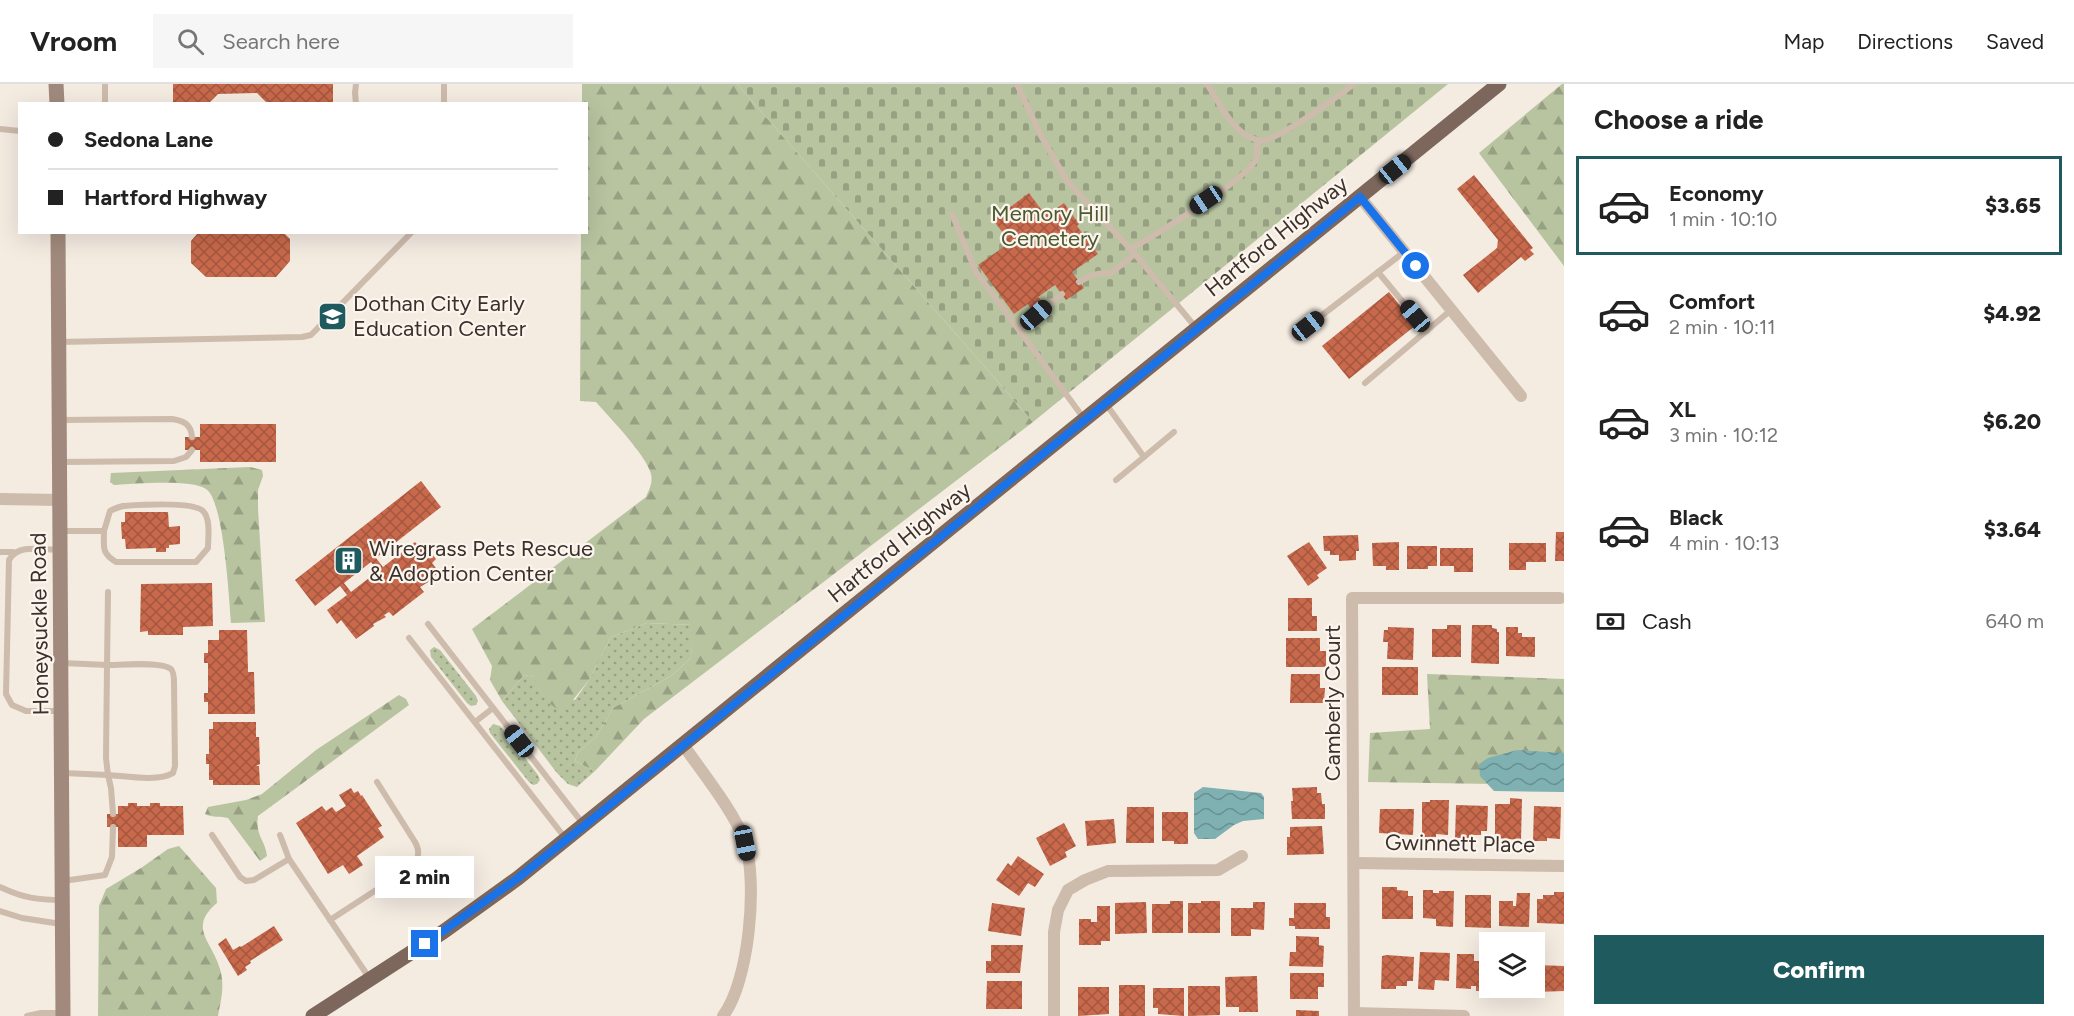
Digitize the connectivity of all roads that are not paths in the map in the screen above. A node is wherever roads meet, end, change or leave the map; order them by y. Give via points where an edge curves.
1 (56, 84) edge
2 (105, 84) edge
3 (356, 84) edge
4 (444, 84) edge
5 (1017, 84) edge
6 (1207, 84) edge
7 (1354, 84) edge
8 (1499, 84) edge
9 (57, 102) edge
10 (105, 102) edge
11 (356, 102) edge
12 (444, 102) edge
13 (0, 129) edge
14 (18, 131) edge
15 (1258, 141) junction
16 (1360, 197) junction
17 (952, 214) dead end
18 (58, 234) edge
19 (410, 234) edge
20 (1130, 249) junction
21 (1404, 252) junction
22 (1135, 254) junction
23 (1378, 272) junction
24 (1080, 282) dead end
25 (1062, 294) dead end
26 (1451, 310) junction
27 (1308, 326) dead end
28 (1197, 329) junction
29 (1019, 330) junction
30 (1427, 331) junction
31 (59, 342) junction
32 (1365, 383) dead end
33 (1521, 396) dead end
34 (1106, 404) junction
35 (60, 420) junction
36 (1086, 420) junction
37 (1174, 432) dead end
38 (192, 437) dead end
39 (192, 450) dead end
40 (1144, 457) junction
41 (60, 462) junction
42 (1116, 480) dead end
43 (0, 500) edge
44 (60, 500) junction
45 (61, 531) junction
46 (104, 531) junction
47 (61, 550) junction
48 (0, 552) edge
49 (13, 552) junction
50 (108, 592) dead end
51 (1560, 598) dead end
52 (428, 624) dead end
53 (409, 638) dead end
54 (62, 663) junction
55 (107, 665) junction
56 (493, 708) junction
57 (62, 711) junction
58 (475, 723) junction
59 (684, 746) junction
60 (63, 773) junction
61 (108, 775) junction
62 (376, 782) dead end
63 (112, 814) dead end
64 (585, 825) junction
65 (112, 826) dead end
66 (213, 835) dead end
67 (280, 835) dead end
68 (566, 840) junction
69 (1242, 856) dead end
70 (289, 859) junction
71 (1354, 862) junction
72 (1564, 866) edge
73 (63, 880) junction
74 (0, 887) edge
75 (63, 900) junction
76 (0, 911) edge
77 (330, 920) junction
78 (63, 924) junction
79 (371, 979) junction
80 (63, 1015) edge
81 (1354, 1015) edge
82 (27, 1016) edge
83 (313, 1016) edge
84 (723, 1016) edge
85 (1054, 1016) edge
86 (1464, 1016) edge

1 - 9 main road
2 - 10 lane
3 - 11 lane
4 - 12 lane
5 - 20 lane via 1067,181
6 - 15 lane via 1234,124
7 - 15 lane via 1273,138
8 - 16 main road, Hartford Highway
13 - 14 lane
15 - 20 lane via 1256,160 1244,175
16 - 21 street
16 - 28 main road, Hartford Highway
17 - 29 lane via 976,272
18 - 31 main road, Honeysuckle Road
19 - 31 lane via 311,335
20 - 22 lane
21 - 23 lane
21 - 26 street
22 - 24 lane via 1111,273 1089,276
22 - 28 lane
23 - 27 lane
23 - 30 lane
25 - 29 lane
26 - 30 lane
26 - 33 street
28 - 34 main road, Hartford Highway
29 - 36 lane
30 - 32 lane
31 - 35 main road, Honeysuckle Road
34 - 36 main road, Hartford Highway
34 - 40 lane
35 - 38 lane via 172,419 188,425
35 - 41 main road, Honeysuckle Road
36 - 59 main road, Hartford Highway
37 - 40 lane
39 - 41 lane via 174,461
40 - 42 lane
41 - 44 main road, Honeysuckle Road
43 - 44 street
44 - 45 main road, Honeysuckle Road
45 - 46 lane
45 - 47 main road, Honeysuckle Road
46 - 46 lane via 110,511 120,506 195,506 204,511 208,521 208,548 196,562 116,562 104,550
47 - 49 lane
47 - 54 main road, Honeysuckle Road
48 - 49 lane
49 - 57 lane via 9,560 6,694 12,705 26,711
50 - 55 lane
51 - 71 street, Camberly Court via 1352,598
52 - 56 lane
53 - 58 lane
54 - 55 lane
54 - 57 main road, Honeysuckle Road
55 - 61 lane
55 - 61 lane via 160,665 173,671 175,766 167,777
56 - 58 lane
56 - 64 lane
57 - 60 main road, Honeysuckle Road
58 - 68 lane
59 - 64 main road, Hartford Highway
59 - 84 street via 736,824 748,860 746,950 737,992
60 - 61 lane
60 - 73 main road, Honeysuckle Road
61 - 63 lane
62 - 77 lane via 415,842 418,859
64 - 68 main road, Hartford Highway
65 - 73 lane via 112,857 105,875
66 - 70 lane via 246,881
67 - 70 lane
68 - 79 main road, Hartford Highway via 453,925
69 - 85 street via 1218,870 1108,871 1068,890 1058,910 1054,932
70 - 77 lane
71 - 72 street, Gwinnett Place
71 - 81 street, Camberly Court
73 - 75 main road, Honeysuckle Road
74 - 75 lane via 38,900
75 - 78 main road, Honeysuckle Road
76 - 78 lane
77 - 79 lane
78 - 80 main road, Honeysuckle Road
79 - 83 main road, Hartford Highway
80 - 82 lane
81 - 86 street

